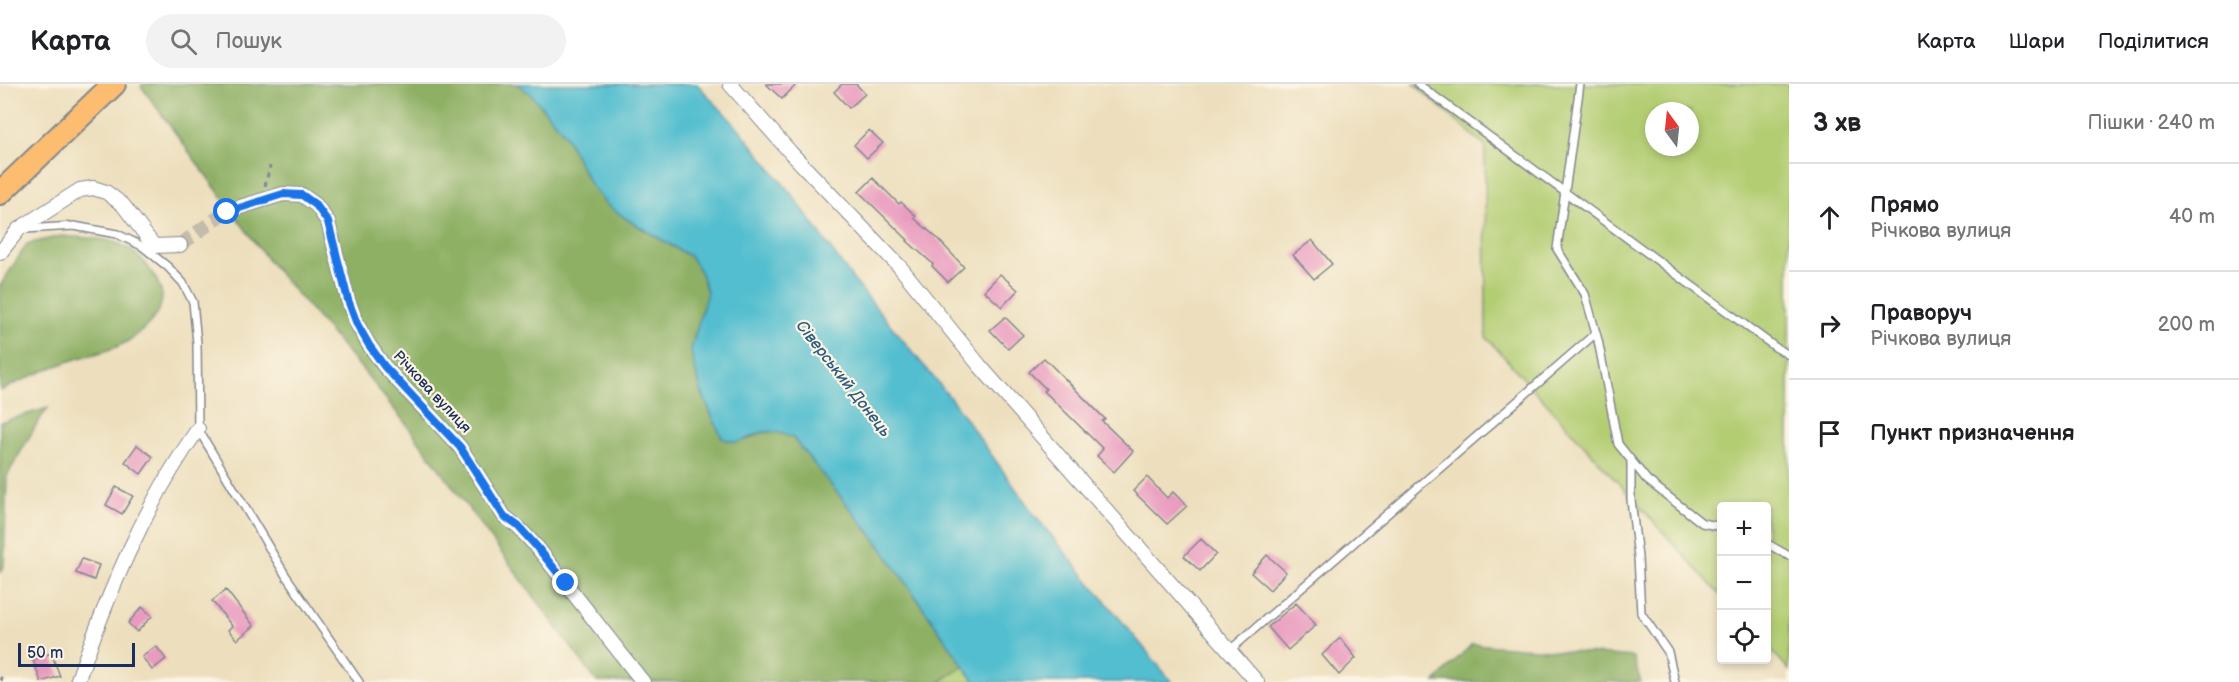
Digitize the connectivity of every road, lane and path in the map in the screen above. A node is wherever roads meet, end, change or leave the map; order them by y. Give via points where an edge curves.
1 (114, 84) edge
2 (730, 84) edge
3 (1419, 84) edge
4 (1580, 84) edge
5 (1564, 191) junction
6 (0, 193) edge
7 (227, 212) tunnel mouth
8 (19, 229) junction
9 (180, 245) tunnel mouth
10 (0, 253) edge
11 (1596, 333) junction
12 (1789, 355) edge
13 (198, 429) junction
14 (1631, 460) junction
15 (1717, 526) edge
16 (1771, 545) edge
17 (1789, 556) edge
18 (1229, 651) junction
19 (0, 677) edge
20 (4, 682) edge
21 (77, 682) edge
22 (359, 682) edge
23 (643, 682) edge
24 (1257, 682) edge
25 (1675, 682) edge

1 - 6 main road
2 - 18 street via 900,267 980,366
3 - 5 lane
4 - 5 lane
5 - 11 lane via 1557,249 1585,294
5 - 12 lane
7 - 23 street, Річкова вулиця via 283,194 302,195 316,205 328,222 348,300 369,345 460,447 504,516 537,547
8 - 9 street via 80,190 93,188 106,192 123,206 154,246
8 - 10 street
8 - 13 lane via 74,226 117,234 142,246 183,283 193,302
11 - 14 lane via 1618,444
11 - 18 lane
13 - 21 street via 144,519
13 - 22 lane via 286,576
14 - 15 lane via 1647,480 1702,523
14 - 25 lane via 1641,613 1668,652
16 - 17 lane
18 - 24 street
19 - 20 path

